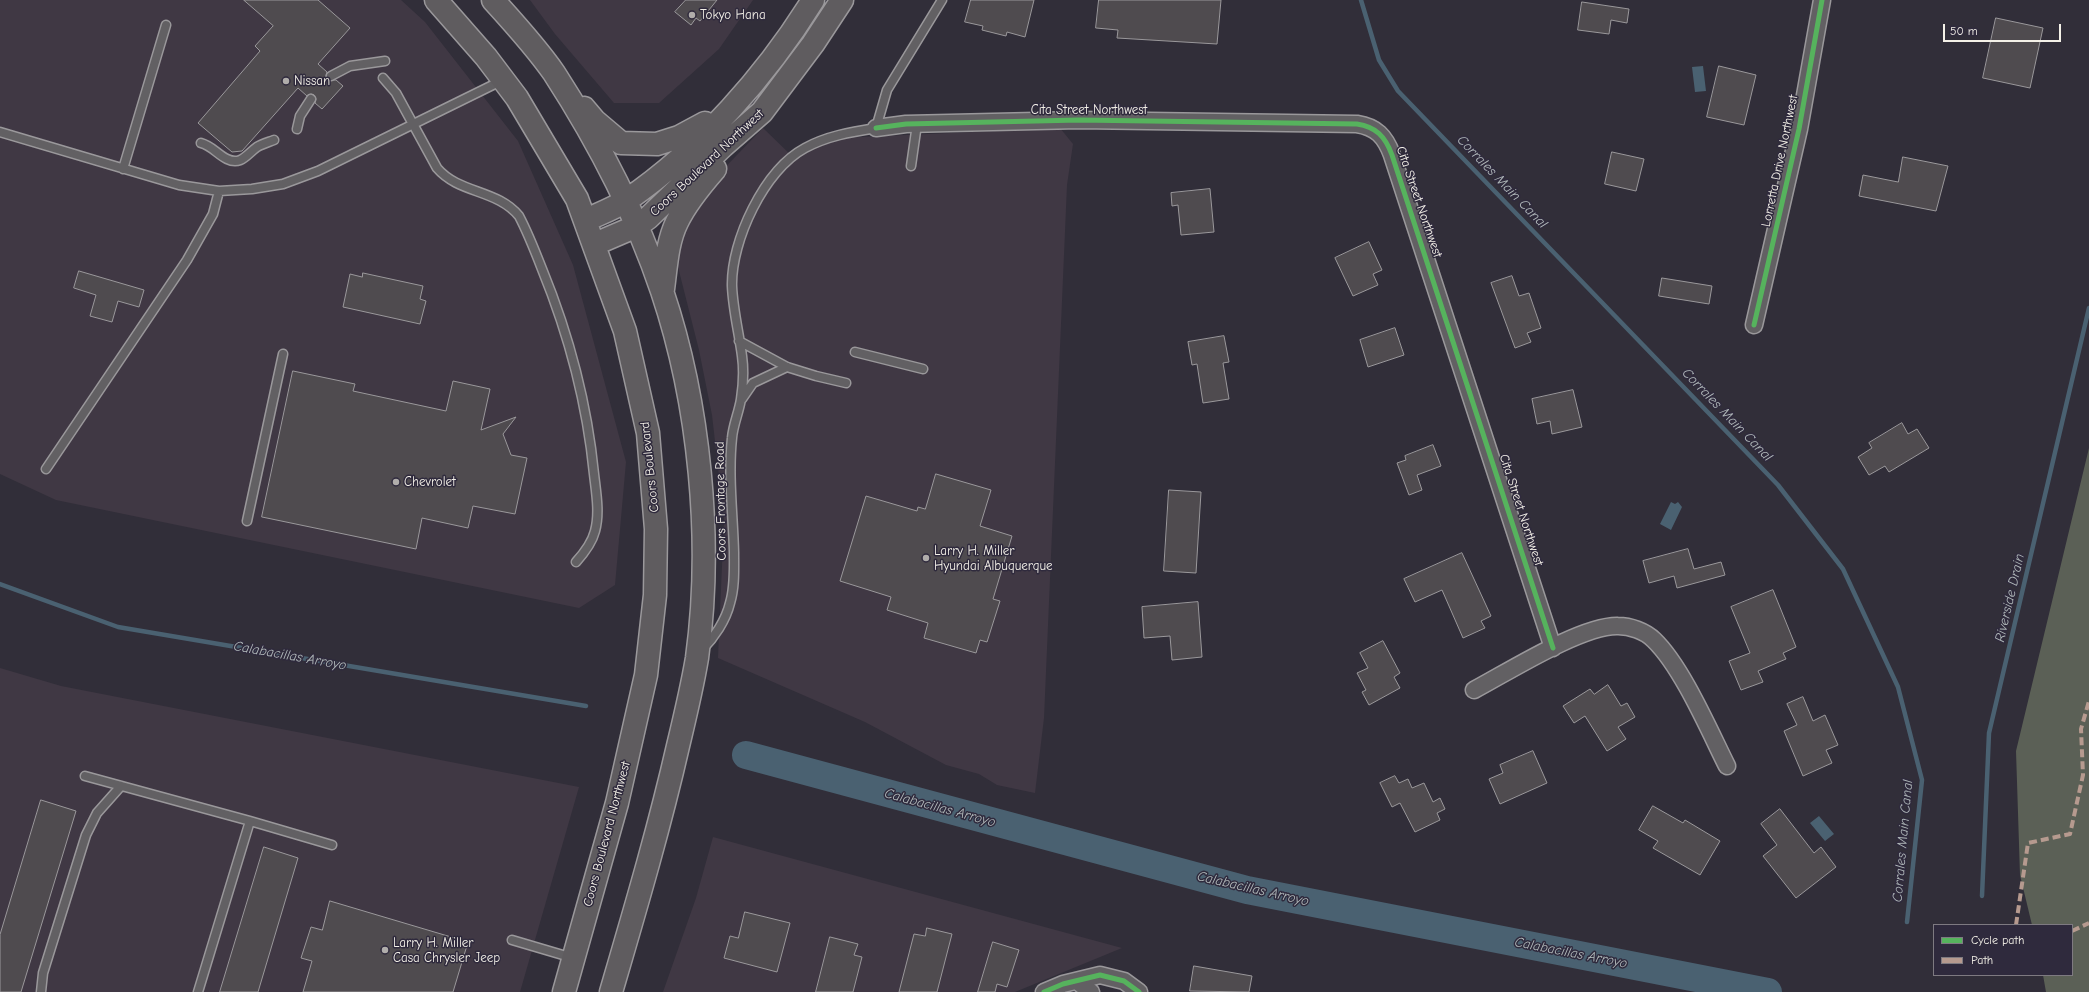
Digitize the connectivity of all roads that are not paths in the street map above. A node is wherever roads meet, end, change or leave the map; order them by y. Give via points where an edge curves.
1 (436, 0) edge
2 (493, 0) edge
3 (812, 0) edge
4 (842, 0) edge
5 (942, 0) edge
6 (1822, 0) edge
7 (166, 25) dead end
8 (385, 61) dead end
9 (553, 72) junction
10 (331, 76) dead end
11 (383, 78) dead end
12 (504, 80) junction
13 (311, 99) dead end
14 (727, 111) junction
15 (762, 112) junction
16 (414, 124) junction
17 (917, 124) junction
18 (876, 128) junction
19 (297, 129) dead end
20 (0, 132) edge
21 (274, 140) dead end
22 (201, 143) dead end
23 (911, 166) dead end
24 (123, 169) junction
25 (219, 191) junction
26 (626, 201) junction
27 (586, 220) junction
28 (637, 226) junction
29 (595, 244) junction
30 (663, 292) junction
31 (1754, 325) dead end
32 (739, 342) junction
33 (855, 352) dead end
34 (283, 354) dead end
35 (787, 367) junction
36 (923, 369) dead end
37 (846, 383) dead end
38 (741, 400) junction
39 (46, 469) dead end
40 (247, 521) dead end
41 (576, 562) dead end
42 (1553, 648) junction
43 (697, 655) junction
44 (646, 675) joint
45 (1474, 690) dead end
46 (1727, 766) dead end
47 (85, 776) dead end
48 (121, 786) junction
49 (250, 821) junction
50 (332, 846) dead end
51 (512, 940) dead end
52 (574, 958) junction
53 (1078, 982) junction
54 (41, 992) edge
55 (198, 992) edge
56 (564, 992) edge
57 (611, 992) edge
58 (1044, 992) edge
59 (1091, 992) edge
60 (1139, 992) edge

1 - 12 main road, Coors Boulevard
2 - 9 main road
3 - 14 main road, Coors Boulevard Northwest via 777,52
4 - 15 main road, Coors Boulevard Northwest
5 - 18 lane via 887,90
6 - 31 street, Lorretta Drive Northwest via 1799,129
7 - 24 lane
8 - 10 lane via 350,66
9 - 14 main road via 594,121 621,143 657,144 679,137
9 - 26 main road
11 - 16 lane
12 - 16 lane
12 - 27 main road, Coors Boulevard via 553,157
13 - 19 lane via 300,116
14 - 26 main road, Coors Boulevard Northwest via 674,162
15 - 28 main road, Coors Boulevard Northwest
15 - 30 main road via 701,185 677,222 669,248
16 - 25 lane via 300,178 267,187
16 - 41 lane via 443,176 460,185 496,197 512,209 524,225 550,287 575,365 596,486 596,531 585,553
17 - 18 street, Cita Street Northwest
17 - 23 lane
17 - 42 street, Cita Street Northwest via 1151,120 1357,124 1377,130 1384,137 1392,154
18 - 32 lane, Coors Frontage Road via 835,135 804,148 786,163 761,193 745,223 736,256 732,285
20 - 24 lane
21 - 22 lane via 235,161 228,160 208,145
24 - 25 lane via 179,185
25 - 39 lane via 210,220 187,260
26 - 27 main road, Coors Boulevard Northwest
26 - 28 main road
27 - 29 main road, Coors Boulevard
28 - 29 main road, Coors Boulevard Northwest
28 - 30 main road
29 - 44 main road, Coors Boulevard via 624,331 648,433 656,529 655,595
30 - 43 main road via 685,376 698,450 703,549 702,605
32 - 35 lane
32 - 38 lane, Coors Frontage Road via 742,356
33 - 36 lane
34 - 40 lane
35 - 37 lane
35 - 38 lane via 753,382
38 - 43 lane, Coors Frontage Road via 732,436 730,471 734,572 730,604 710,642
42 - 45 street
42 - 46 street via 1602,628 1630,627 1643,632 1653,639 1670,661
43 - 57 main road via 661,820
44 - 52 main road, Coors Boulevard Northwest via 618,803
47 - 48 lane
48 - 49 lane
48 - 54 lane via 100,808 86,835 43,973
49 - 50 lane
49 - 55 lane
51 - 52 lane
52 - 56 main road, Coors Boulevard Northwest
53 - 58 street via 1063,984
53 - 59 street
53 - 60 street via 1100,975 1124,981

